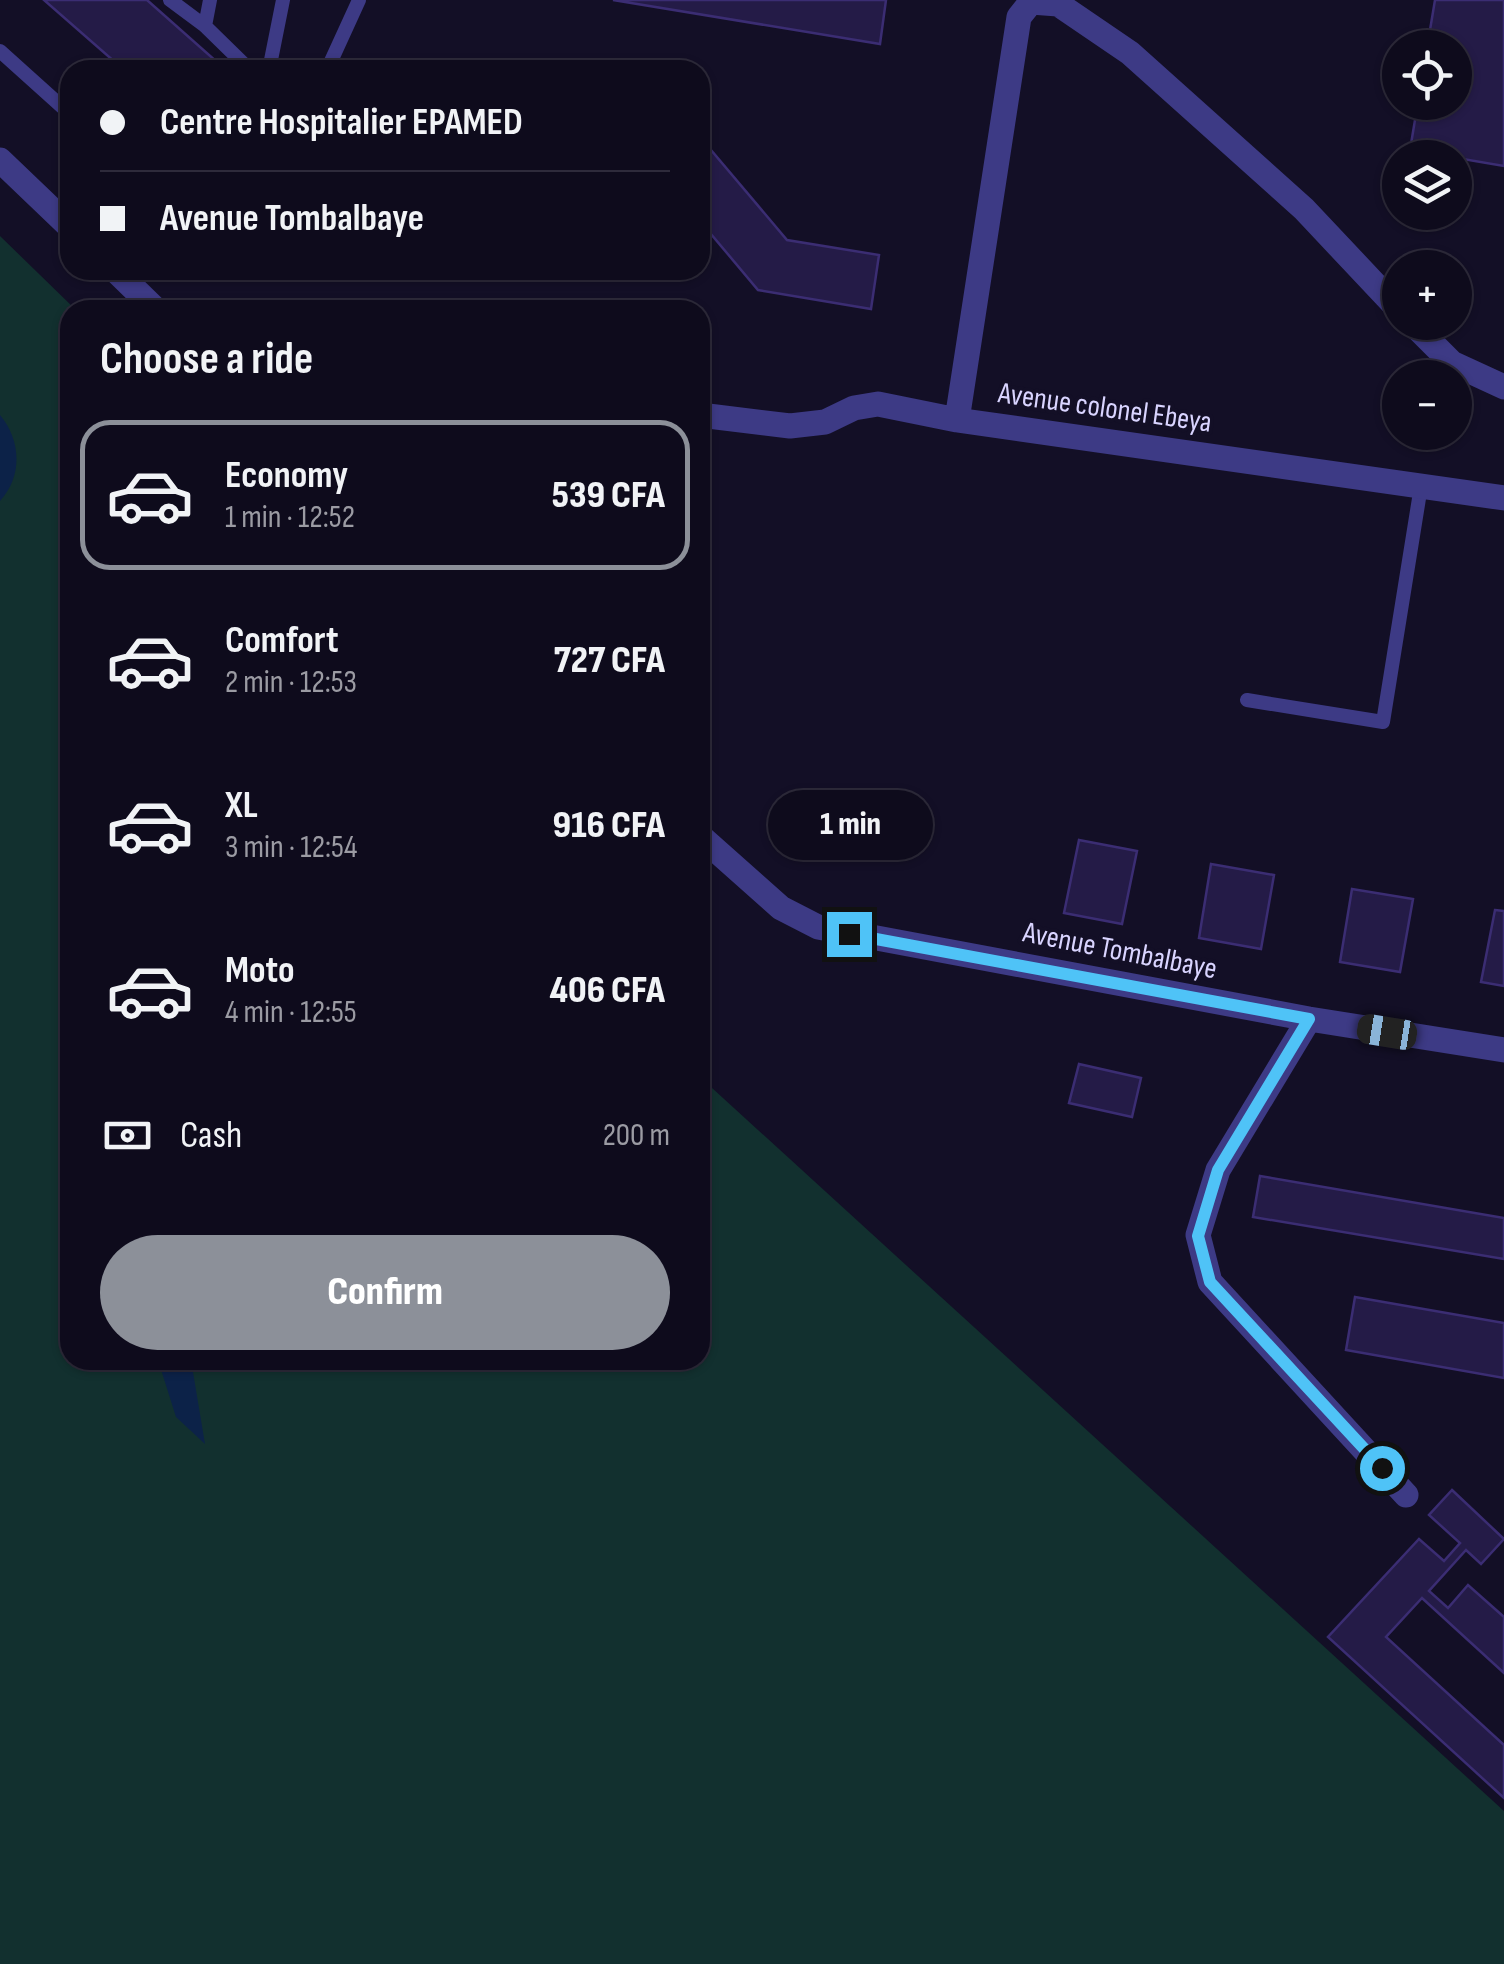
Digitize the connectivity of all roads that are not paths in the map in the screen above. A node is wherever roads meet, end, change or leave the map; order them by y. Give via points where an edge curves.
1 (170, 0) edge
2 (210, 0) edge
3 (283, 0) edge
4 (359, 0) edge
5 (205, 26) junction
6 (0, 51) edge
7 (240, 60) edge
8 (271, 60) edge
9 (332, 60) edge
10 (60, 105) edge
11 (0, 160) edge
12 (60, 217) edge
13 (125, 280) edge
14 (1382, 292) edge
15 (146, 300) edge
16 (1429, 340) edge
17 (1504, 387) edge
18 (710, 416) edge
19 (957, 420) junction
20 (1421, 486) junction
21 (1504, 498) edge
22 (1247, 700) dead end
23 (710, 846) edge
24 (1309, 1019) junction
25 (1504, 1050) edge
26 (1406, 1495) dead end

1 - 5 lane
2 - 5 lane
3 - 8 lane
4 - 9 lane
5 - 7 lane
6 - 10 lane
11 - 12 street
13 - 15 street
14 - 19 street via 1304,209 1130,53 1058,4 1031,2 1019,17
16 - 17 street via 1452,363
18 - 19 street, Avenue colonel Ebeya via 790,426 878,404
19 - 20 street, Avenue colonel Ebeya
20 - 21 street, Avenue colonel Ebeya
20 - 22 lane via 1383,722
23 - 24 street, Avenue Tombalbaye via 781,908 818,927
24 - 25 street, Avenue Tombalbaye
24 - 26 street via 1218,1170 1198,1236 1210,1282

